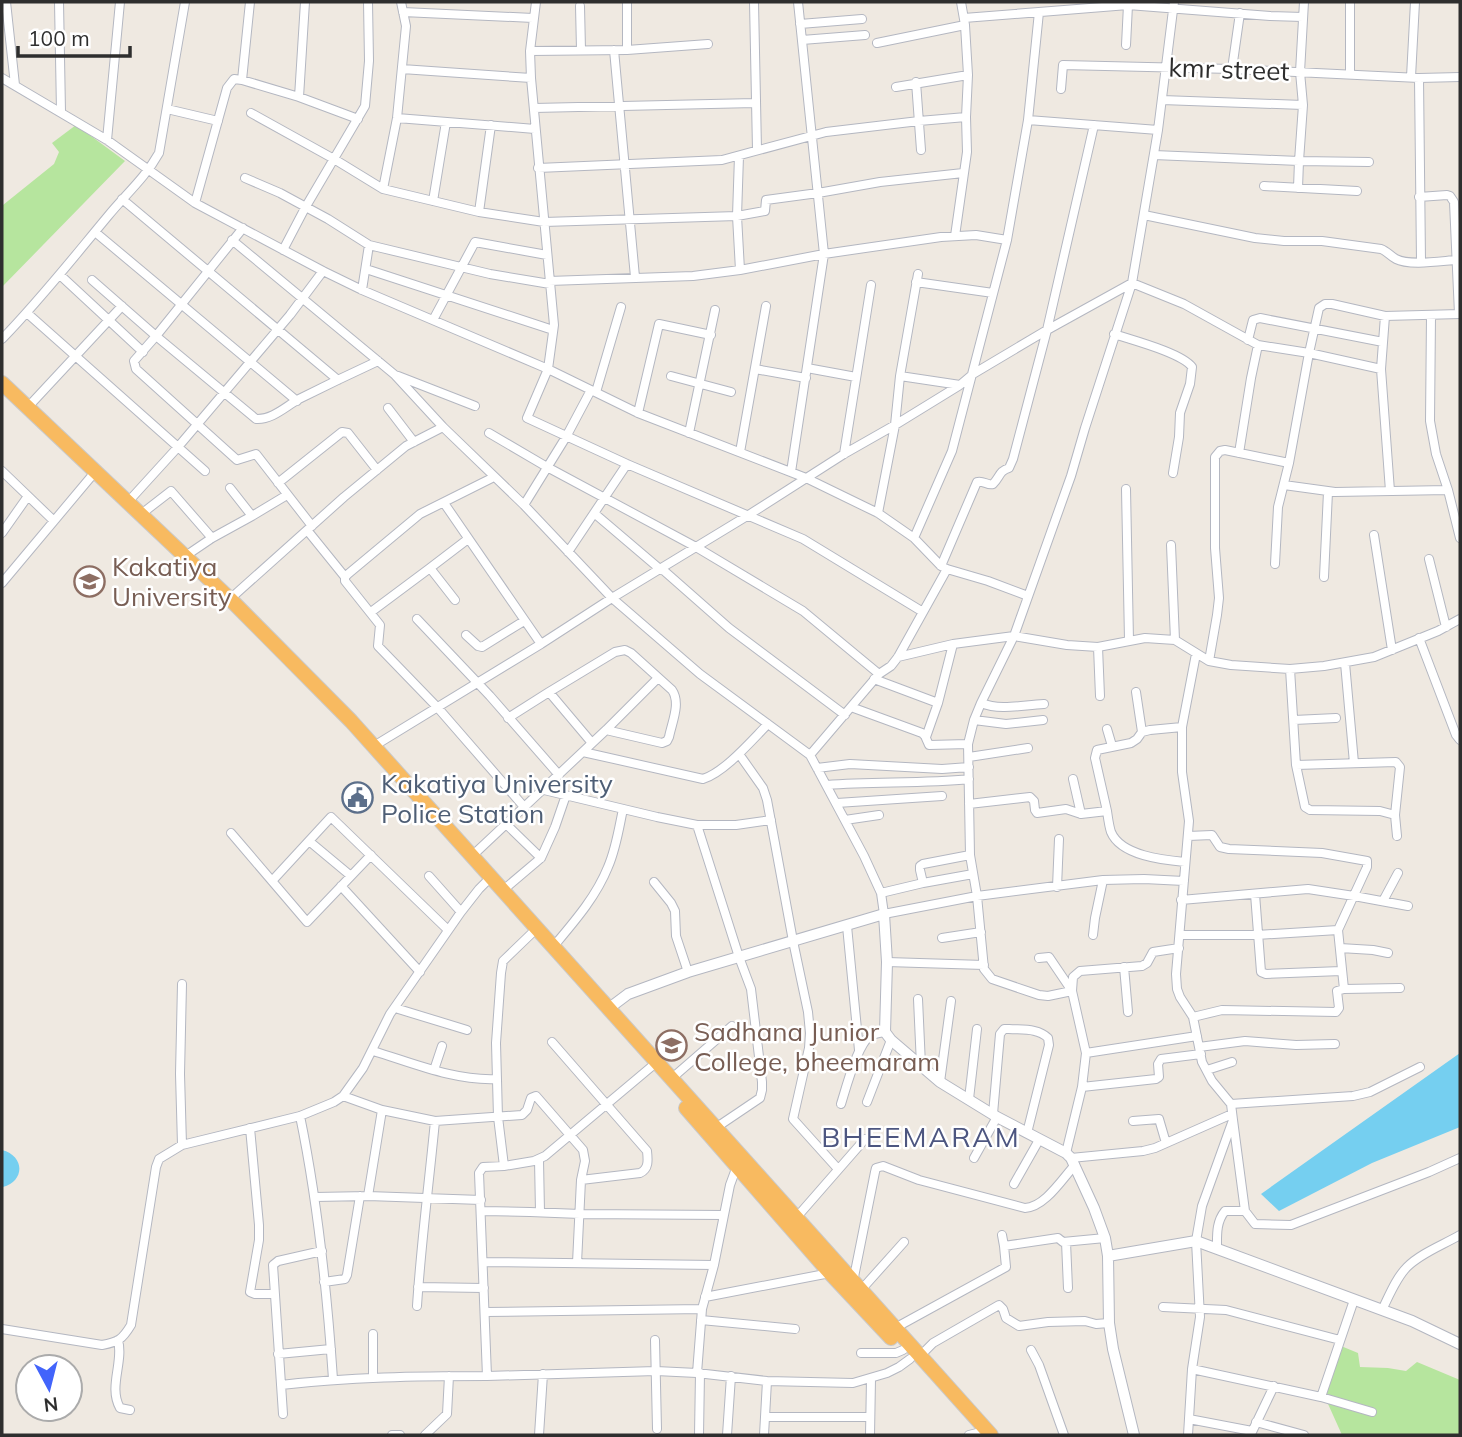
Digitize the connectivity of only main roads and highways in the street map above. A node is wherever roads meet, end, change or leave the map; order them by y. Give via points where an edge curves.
1 (2, 383) edge
2 (2, 394) edge
3 (92, 475) junction
4 (488, 880) junction
5 (740, 1162) junction
6 (911, 1355) junction
7 (979, 1435) edge

1 - 3 highway
2 - 3 highway
3 - 4 highway via 346,726
3 - 4 highway via 230,599 351,720
4 - 5 highway via 531,934
4 - 5 highway via 716,1128
5 - 6 highway via 830,1273
5 - 6 highway via 895,1328
6 - 7 highway

